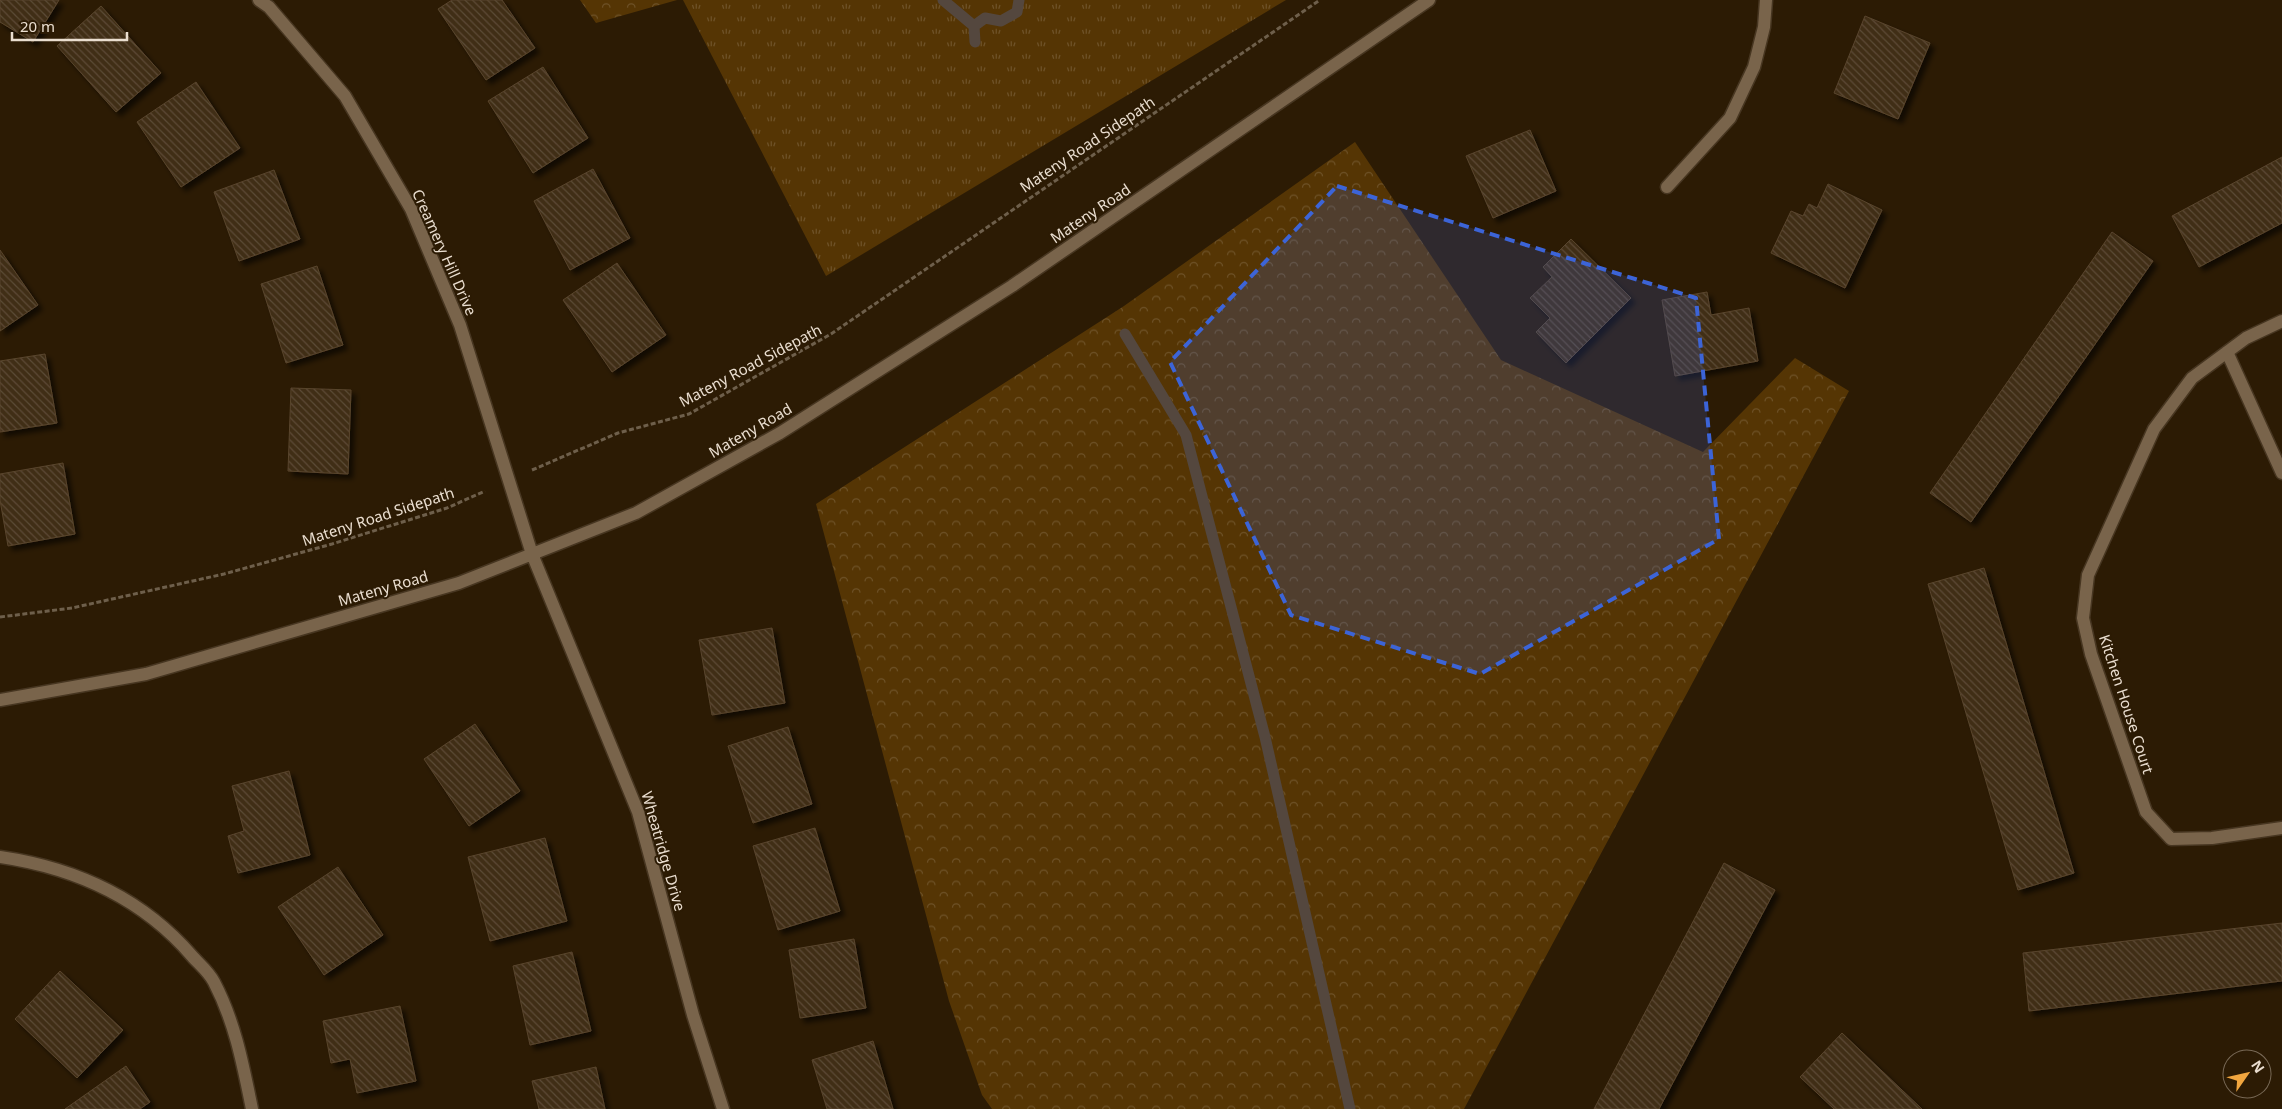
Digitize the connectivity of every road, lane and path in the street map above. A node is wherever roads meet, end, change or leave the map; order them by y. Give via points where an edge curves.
1 (259, 0) edge
2 (1320, 0) edge
3 (1429, 0) edge
4 (1766, 0) edge
5 (1666, 187) dead end
6 (2282, 321) edge
7 (2227, 352) junction
8 (2282, 473) edge
9 (510, 480) junction
10 (532, 554) junction
11 (0, 617) edge
12 (0, 700) edge
13 (2282, 828) edge
14 (0, 857) edge
15 (252, 1109) edge
16 (723, 1109) edge

1 - 9 street, Creamery Hill Drive via 269,7 345,96 411,210 460,325
2 - 9 path, Mateny Road Sidepath via 831,334 689,414 618,433
3 - 10 street, Mateny Road via 1012,286 788,427 636,513
4 - 5 street via 1764,27 1754,67 1730,118
6 - 7 street, Kitchen House Court via 2246,338
7 - 8 street
7 - 13 street, Kitchen House Court via 2192,378 2154,429 2088,575 2083,618 2091,654 2146,812 2171,839 2212,838
9 - 10 street, Creamery Hill Drive
9 - 11 path, Mateny Road Sidepath via 447,508 224,574 72,608
10 - 12 street, Mateny Road via 460,583 146,674
10 - 16 street, Wheatridge Drive via 638,812 693,1015
14 - 15 street via 58,868 128,899 176,938 213,981 237,1037

